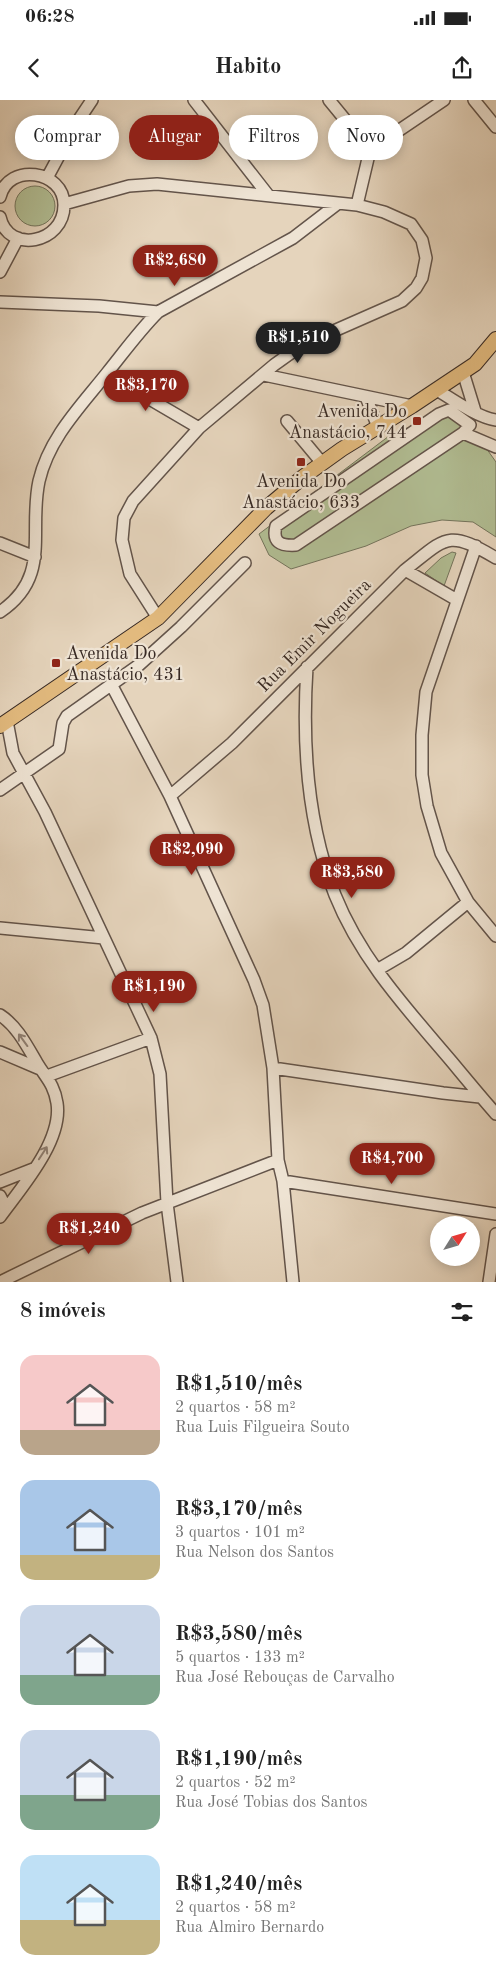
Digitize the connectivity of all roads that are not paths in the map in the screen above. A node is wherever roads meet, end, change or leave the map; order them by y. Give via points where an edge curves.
1 (92, 100) edge
2 (194, 100) edge
3 (329, 100) edge
4 (444, 100) edge
5 (474, 100) edge
6 (341, 115) edge
7 (496, 127) edge
8 (403, 128) edge
9 (368, 160) edge
10 (47, 178) junction
11 (0, 194) edge
12 (268, 195) junction
13 (64, 204) junction
14 (336, 205) junction
15 (357, 205) junction
16 (0, 217) edge
17 (10, 236) edge
18 (0, 272) edge
19 (0, 302) edge
20 (158, 312) junction
21 (496, 338) edge
22 (107, 374) junction
23 (264, 375) junction
24 (464, 378) junction
25 (442, 393) junction
26 (366, 397) junction
27 (412, 406) junction
28 (479, 414) junction
29 (496, 420) edge
30 (287, 421) dead end
31 (378, 427) junction
32 (199, 428) junction
33 (466, 429) junction
34 (496, 447) edge
35 (322, 463) junction
36 (0, 543) edge
37 (476, 546) junction
38 (35, 557) junction
39 (496, 558) edge
40 (245, 563) dead end
41 (405, 570) junction
42 (457, 600) junction
43 (0, 612) edge
44 (158, 618) junction
45 (308, 667) junction
46 (111, 684) junction
47 (4, 724) edge
48 (0, 744) edge
49 (13, 753) junction
50 (25, 774) junction
51 (0, 790) edge
52 (170, 796) junction
53 (468, 902) junction
54 (0, 928) edge
55 (496, 936) edge
56 (104, 938) junction
57 (377, 970) junction
58 (0, 1015) edge
59 (151, 1038) junction
60 (0, 1052) edge
61 (273, 1068) junction
62 (44, 1072) junction
63 (480, 1097) junction
64 (496, 1114) edge
65 (278, 1160) junction
66 (33, 1169) junction
67 (283, 1181) junction
68 (0, 1182) edge
69 (0, 1196) edge
70 (167, 1203) junction
71 (3, 1212) edge
72 (496, 1214) edge
73 (496, 1234) edge
74 (0, 1282) edge
75 (177, 1282) edge
76 (293, 1282) edge
77 (488, 1282) edge

1 - 10 street
2 - 12 street
3 - 6 street
4 - 8 street
5 - 7 street
9 - 15 street
10 - 11 street via 21,175 9,182
10 - 13 street via 61,194
12 - 13 street via 157,184 129,186
12 - 14 street
13 - 17 street via 63,217 45,238 32,240
14 - 15 street
14 - 20 street via 293,238
15 - 23 street via 399,217 411,224 418,232 426,258 422,278 402,301 302,344
16 - 17 street
17 - 18 street
19 - 20 street
20 - 22 street via 138,332
21 - 24 main road
22 - 32 street
22 - 38 street via 58,435 46,456 39,483
23 - 26 street
23 - 32 street
24 - 25 main road
24 - 28 street
25 - 27 main road
25 - 28 street
26 - 27 street
26 - 31 street
27 - 31 main road
28 - 29 street
28 - 33 street
30 - 35 street
31 - 35 main road
32 - 44 street via 150,480 124,518 122,540 130,574
33 - 33 street via 296,546 285,546 276,541 276,526 439,414 449,410
33 - 34 street
35 - 44 main road via 266,508
36 - 38 street
37 - 39 street, Rua Emir Nogueira
37 - 41 street, Rua Emir Nogueira via 460,539 446,540
37 - 42 street
38 - 43 street via 24,592
40 - 46 street via 168,639
41 - 42 street
41 - 45 street, Rua Emir Nogueira
42 - 53 street via 426,692 422,775 441,853
44 - 47 main road
45 - 52 street, Rua Emir Nogueira via 232,743
45 - 57 street via 304,709 318,842 336,896
46 - 50 street via 67,716 59,749
46 - 52 street
47 - 49 street
48 - 49 street
49 - 50 street
50 - 51 street
50 - 56 street
52 - 61 street via 254,980 263,1005
53 - 55 street
53 - 57 street via 406,953
54 - 56 street
56 - 59 street
57 - 63 street via 402,1006
62 -> 58 street via 10,1023
59 - 62 street
59 - 70 street via 160,1074
60 - 62 street
61 - 63 street
61 - 65 street
66 -> 62 street via 55,1130 57,1104
63 - 64 street
65 - 67 street
65 - 70 street
66 - 68 street
66 - 71 street
67 - 72 street
67 - 76 street
69 - 71 street
70 - 74 street
70 - 75 street
73 - 77 street

